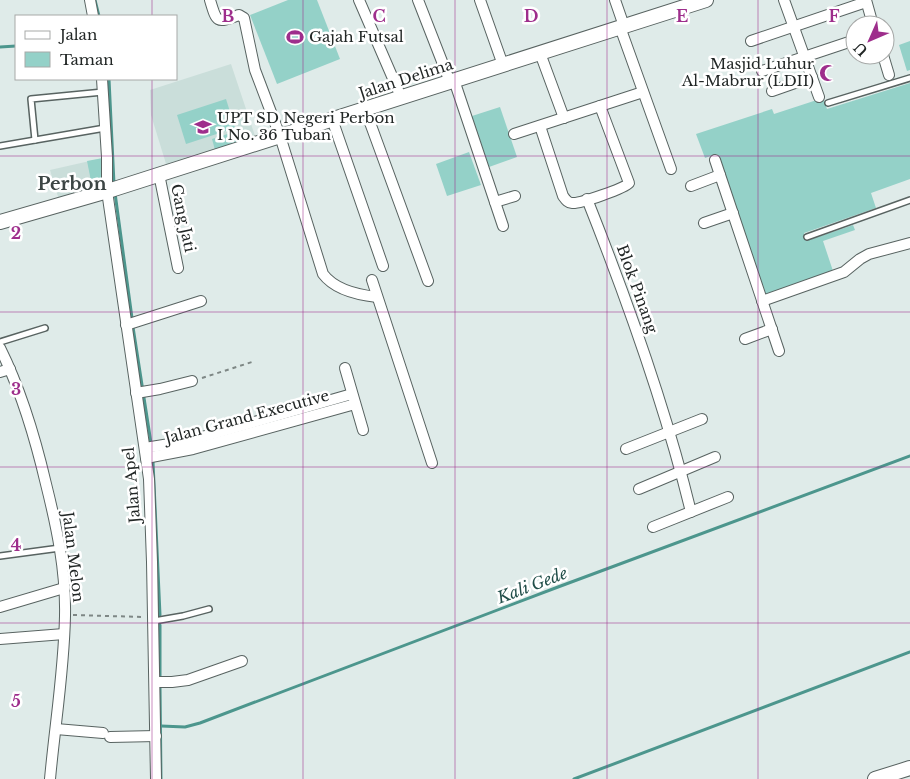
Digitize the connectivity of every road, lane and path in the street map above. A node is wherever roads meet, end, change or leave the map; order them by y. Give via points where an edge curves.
1 (90, 0) edge
2 (210, 0) edge
3 (359, 0) edge
4 (418, 0) edge
5 (480, 0) edge
6 (615, 0) edge
7 (706, 0) edge
8 (784, 0) edge
9 (866, 1) edge
10 (93, 15) edge
11 (870, 15) edge
12 (622, 27) junction
13 (794, 27) junction
14 (751, 41) dead end
15 (845, 43) edge
16 (540, 53) junction
17 (805, 57) junction
18 (502, 65) junction
19 (886, 65) edge
20 (762, 71) dead end
21 (889, 75) dead end
22 (812, 77) junction
23 (910, 78) edge
24 (102, 80) edge
25 (452, 81) junction
26 (772, 91) dead end
27 (103, 92) junction
28 (644, 92) junction
29 (401, 97) junction
30 (823, 100) joint
31 (600, 106) junction
32 (365, 109) junction
33 (564, 118) junction
34 (332, 119) junction
35 (540, 126) junction
36 (106, 128) junction
37 (514, 134) dead end
38 (280, 136) junction
39 (35, 140) junction
40 (0, 146) edge
41 (715, 160) dead end
42 (671, 169) dead end
43 (159, 174) junction
44 (720, 175) junction
45 (691, 186) dead end
46 (113, 189) junction
47 (515, 196) dead end
48 (587, 200) junction
49 (910, 200) edge
50 (495, 202) junction
51 (733, 214) junction
52 (0, 222) edge
53 (704, 223) dead end
54 (503, 226) dead end
55 (807, 237) dead end
56 (910, 243) edge
57 (383, 266) dead end
58 (178, 268) dead end
59 (372, 280) dead end
60 (428, 281) dead end
61 (377, 297) junction
62 (202, 301) dead end
63 (762, 301) junction
64 (126, 325) junction
65 (45, 328) dead end
66 (772, 330) junction
67 (746, 339) dead end
68 (0, 342) edge
69 (0, 348) edge
70 (779, 351) dead end
71 (252, 362) dead end
72 (344, 368) dead end
73 (5, 370) edge
74 (192, 381) joint
75 (141, 393) junction
76 (354, 399) junction
77 (702, 419) dead end
78 (363, 430) dead end
79 (669, 432) junction
80 (626, 449) dead end
81 (146, 453) junction
82 (715, 457) dead end
83 (432, 463) dead end
84 (681, 472) junction
85 (638, 489) dead end
86 (728, 497) dead end
87 (690, 512) junction
88 (653, 527) dead end
89 (60, 548) junction
90 (0, 556) edge
91 (64, 588) junction
92 (0, 607) edge
93 (209, 609) dead end
94 (65, 614) junction
95 (153, 619) junction
96 (64, 634) junction
97 (0, 639) edge
98 (242, 661) dead end
99 (155, 682) junction
100 (56, 729) junction
101 (156, 736) junction
102 (910, 768) edge
103 (50, 779) edge
104 (156, 779) edge
105 (875, 779) edge

1 - 10 street
2 - 38 street via 220,21 239,15 243,17 256,70
3 - 29 street
4 - 25 street
5 - 18 street
6 - 12 street
7 - 12 street, Jalan Delima
8 - 13 street
9 - 11 street
9 - 13 street
12 - 16 street, Jalan Delima
12 - 28 street
13 - 14 street
13 - 17 street
15 - 17 street
16 - 18 street, Jalan Delima
16 - 33 street
17 - 20 street
17 - 22 street
18 - 25 street, Jalan Delima
19 - 21 street
22 - 26 street
22 - 30 street
23 - 30 lane
24 - 27 street, Jalan Apel
25 - 29 street, Jalan Delima
25 - 50 street
27 - 36 street, Jalan Apel
27 - 39 lane via 31,99
28 - 31 street
28 - 42 street
29 - 32 street, Jalan Delima
31 - 33 street
31 - 48 street via 629,183
32 - 34 street, Jalan Delima
32 - 60 street
33 - 35 street
34 - 38 street, Jalan Delima
34 - 57 street
35 - 37 street
35 - 48 street via 565,199 574,203
36 - 39 lane
36 - 46 street, Jalan Apel
38 - 43 street, Jalan Delima
38 - 61 street via 323,274 345,289
39 - 40 lane
41 - 44 street
43 - 46 street, Jalan Delima
43 - 58 street, Gang Jati
44 - 45 street
44 - 51 street
46 - 52 street, Jalan Delima
46 - 64 street, Jalan Apel
47 - 50 street
48 - 79 street, Blok Pinang via 657,390
49 - 55 lane
50 - 54 street
51 - 53 street
51 - 63 street
56 - 63 street via 869,254 844,272
59 - 61 street
61 - 83 street
62 - 64 street
63 - 66 street
64 - 75 street, Jalan Apel
65 - 68 lane
66 - 67 street
66 - 70 street
69 - 73 street, Jalan Melon
71 - 74 path
72 - 76 street
73 - 89 street, Jalan Melon via 22,398 30,422
74 - 75 street
75 - 81 street, Jalan Apel
76 - 78 street
76 - 81 street, Jalan Grand Executive via 256,426 193,449
77 - 79 street
79 - 80 street
79 - 84 street, Blok Pinang
81 - 95 street, Jalan Apel via 151,511
82 - 84 street
84 - 85 street
84 - 87 street, Blok Pinang
86 - 87 street
87 - 88 street
89 - 90 lane
89 - 91 street, Jalan Melon
91 - 92 street
91 - 94 street, Jalan Melon
93 - 95 lane
94 - 95 path
94 - 96 street, Jalan Melon
95 - 99 street, Jalan Apel
96 - 97 street
96 - 100 street, Jalan Melon
98 - 99 street via 188,680
99 - 101 street, Jalan Apel
100 - 101 street
100 - 103 street, Jalan Melon
101 - 104 street, Jalan Apel
102 - 105 street

